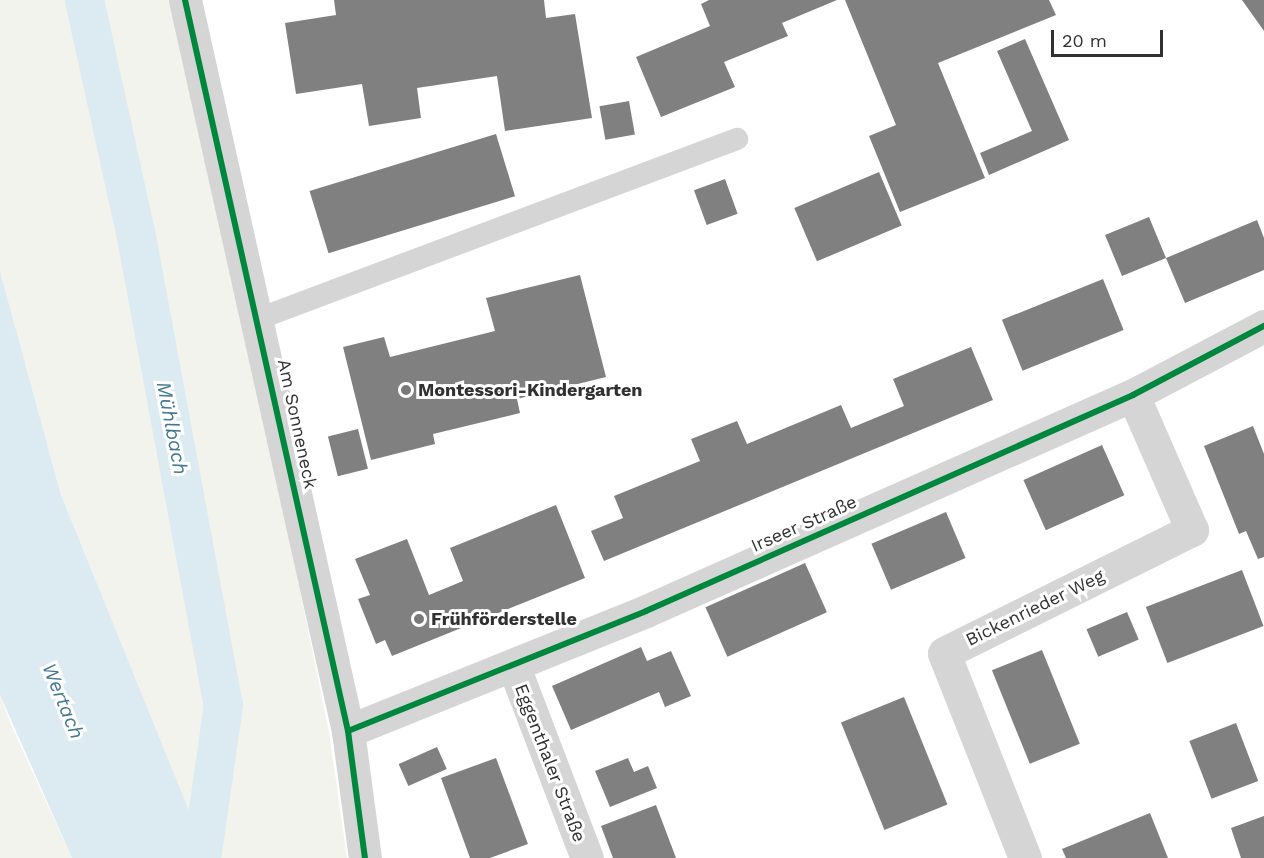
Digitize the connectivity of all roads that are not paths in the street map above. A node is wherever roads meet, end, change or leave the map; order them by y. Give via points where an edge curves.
1 (186, 0) edge
2 (737, 139) dead end
3 (258, 319) junction
4 (1264, 326) edge
5 (1133, 395) junction
6 (513, 667) junction
7 (348, 731) junction
8 (365, 858) edge
9 (586, 858) edge
10 (1026, 858) edge

1 - 3 street, Am Sonneneck
2 - 3 lane
3 - 7 street, Am Sonneneck
4 - 5 street, Irseer Straße
5 - 6 street, Irseer Straße
5 - 10 street, Bickenrieder Weg via 1192,530 944,653
6 - 7 street, Irseer Straße
6 - 9 street, Eggenthaler Straße
7 - 8 street, Am Sonneneck

